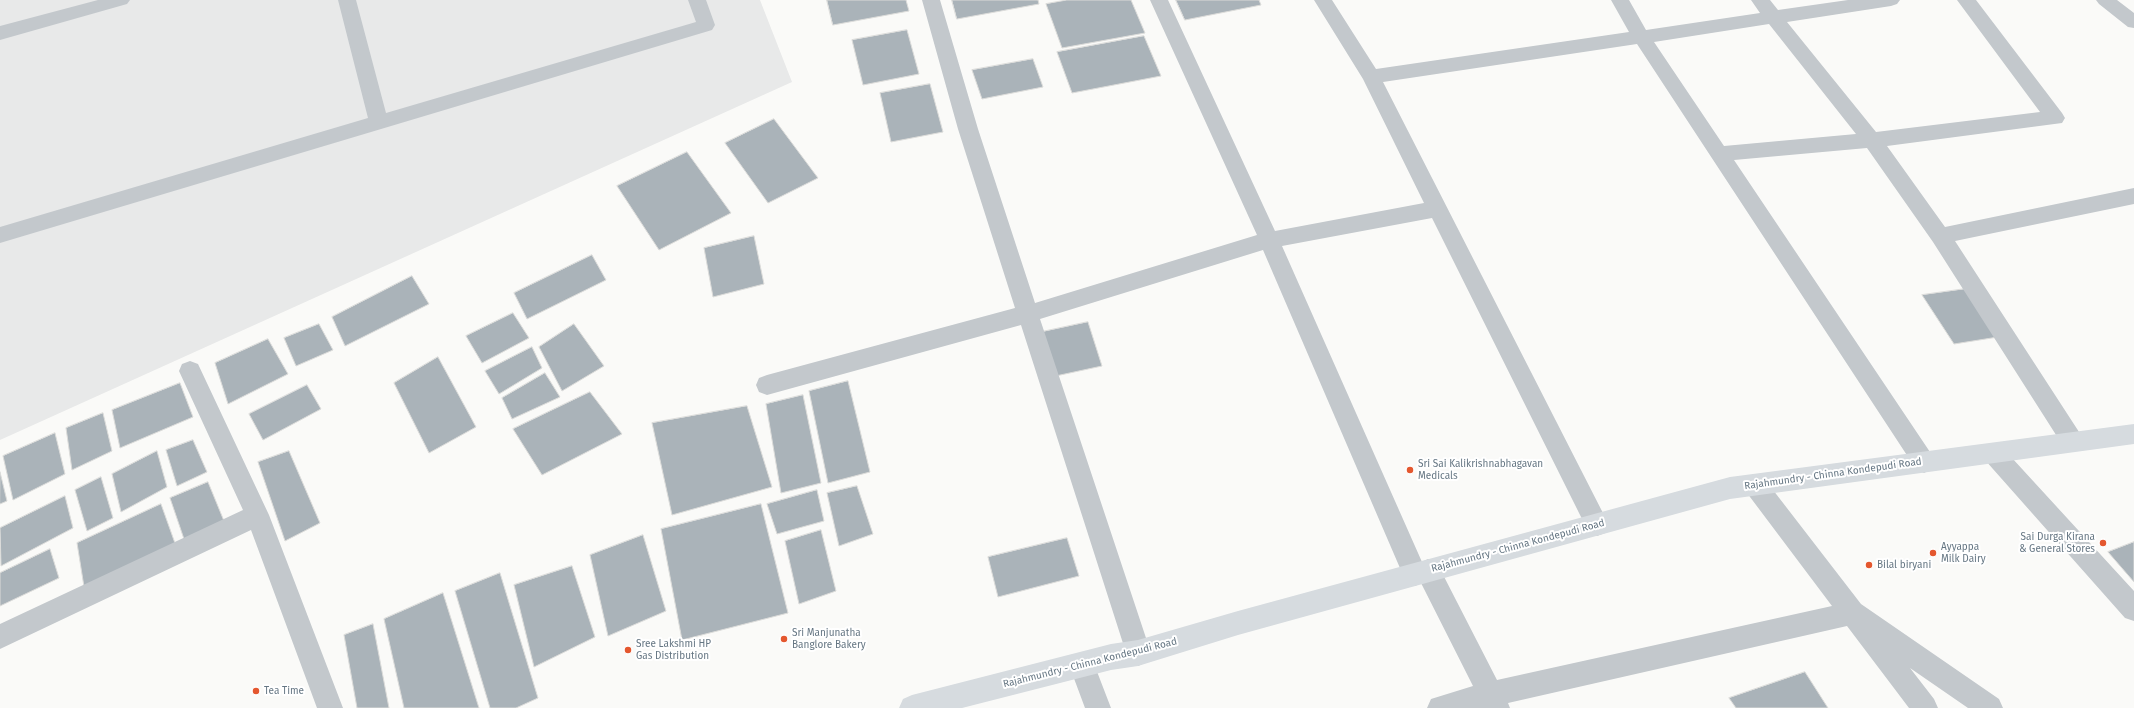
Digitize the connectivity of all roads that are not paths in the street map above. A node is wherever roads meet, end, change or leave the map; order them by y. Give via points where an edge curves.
1 (121, 0) edge
2 (347, 0) edge
3 (697, 0) edge
4 (931, 0) edge
5 (1159, 0) edge
6 (1323, 0) edge
7 (1620, 0) edge
8 (1760, 0) edge
9 (1891, 0) edge
10 (1966, 0) edge
11 (2105, 0) edge
12 (1774, 19) junction
13 (2134, 22) edge
14 (0, 34) edge
15 (1642, 38) junction
16 (1371, 77) junction
17 (379, 122) junction
18 (1872, 140) junction
19 (1721, 154) junction
20 (2134, 196) edge
21 (1438, 209) junction
22 (0, 235) edge
23 (1940, 236) junction
24 (1269, 240) junction
25 (1028, 314) junction
26 (190, 371) dead end
27 (767, 385) dead end
28 (2134, 434) edge
29 (2072, 442) junction
30 (1993, 453) junction
31 (1924, 462) junction
32 (1755, 485) junction
33 (256, 515) junction
34 (1597, 525) junction
35 (1422, 572) junction
36 (2134, 609) edge
37 (1853, 613) junction
38 (0, 637) edge
39 (1138, 652) junction
40 (1082, 665) junction
41 (1494, 701) edge
42 (330, 708) edge
43 (912, 708) edge
44 (1098, 708) edge
45 (1440, 708) edge
46 (1925, 708) edge
47 (1990, 708) edge

1 - 14 street
2 - 17 street
3 - 17 street via 706,25
4 - 25 street via 968,129
5 - 24 street
6 - 16 street
7 - 15 street
8 - 12 street
9 - 12 street
10 - 18 street via 2055,118
11 - 13 street
12 - 15 street
12 - 18 street
15 - 16 street
15 - 19 street
16 - 21 street
17 - 22 street
18 - 19 street
18 - 23 street
19 - 31 street
20 - 23 street
21 - 24 street
21 - 34 street
23 - 29 street
24 - 25 street
24 - 35 street
25 - 27 street
25 - 39 street
26 - 33 street
28 - 29 main road, Rajahmundry - Chinna Kondepudi Road
29 - 30 main road, Rajahmundry - Chinna Kondepudi Road
30 - 31 main road, Rajahmundry - Chinna Kondepudi Road
30 - 36 street
31 - 32 main road, Rajahmundry - Chinna Kondepudi Road
32 - 34 main road, Rajahmundry - Chinna Kondepudi Road via 1730,488
32 - 37 street
33 - 38 street
33 - 42 street
34 - 35 main road, Rajahmundry - Chinna Kondepudi Road
35 - 39 main road, Rajahmundry - Chinna Kondepudi Road
35 - 41 street
37 - 41 street
37 - 46 street
37 - 47 street
39 - 40 main road, Rajahmundry - Chinna Kondepudi Road
40 - 43 main road, Rajahmundry - Chinna Kondepudi Road
40 - 44 street
41 - 45 street

